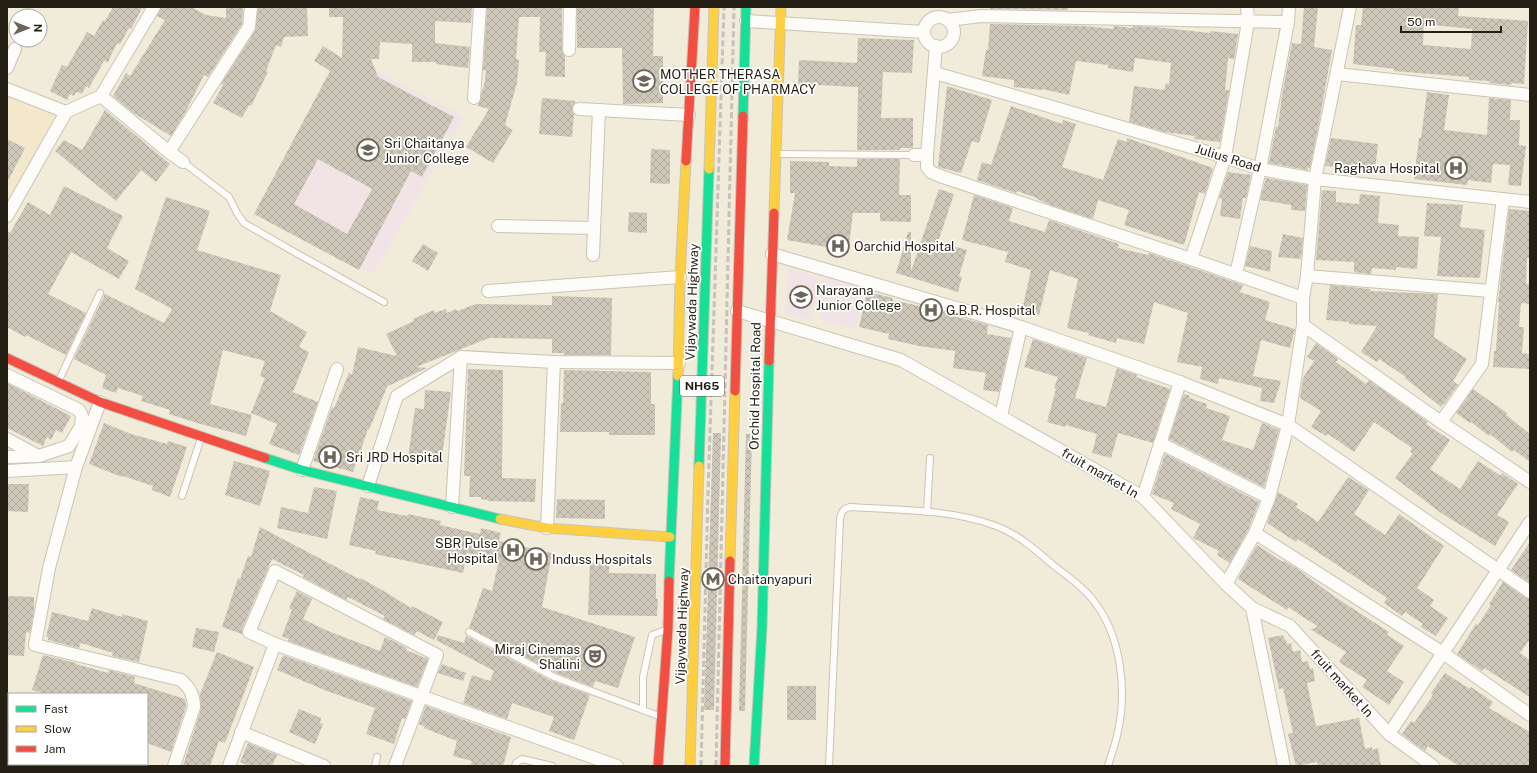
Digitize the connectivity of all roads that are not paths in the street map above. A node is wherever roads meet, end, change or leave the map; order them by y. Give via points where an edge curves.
1 (154, 7) edge
2 (251, 7) edge
3 (480, 7) edge
4 (570, 7) edge
5 (695, 7) edge
6 (714, 7) edge
7 (746, 7) edge
8 (781, 7) edge
9 (931, 7) edge
10 (1247, 7) edge
11 (1289, 7) edge
12 (1350, 7) edge
13 (930, 20) junction
14 (948, 20) junction
15 (746, 21) junction
16 (1248, 22) junction
17 (1288, 22) junction
18 (780, 23) junction
19 (924, 32) junction
20 (936, 46) junction
21 (15, 49) dead end
22 (569, 50) dead end
23 (7, 68) edge
24 (935, 73) junction
25 (1337, 74) junction
26 (7, 89) edge
27 (1530, 95) edge
28 (101, 96) junction
29 (474, 98) dead end
30 (579, 109) dead end
31 (599, 110) junction
32 (66, 112) junction
33 (689, 115) junction
34 (169, 152) junction
35 (776, 154) junction
36 (914, 155) joint
37 (927, 155) junction
38 (1225, 157) junction
39 (183, 162) joint
40 (1260, 169) junction
41 (1315, 179) junction
42 (1503, 198) junction
43 (1530, 202) edge
44 (7, 216) edge
45 (498, 226) dead end
46 (594, 228) junction
47 (772, 254) junction
48 (593, 255) dead end
49 (1191, 259) junction
50 (1236, 274) junction
51 (1307, 276) junction
52 (680, 277) junction
53 (488, 290) dead end
54 (1490, 291) junction
55 (100, 293) dead end
56 (1303, 298) junction
57 (384, 302) dead end
58 (737, 311) junction
59 (770, 320) junction
60 (1303, 325) junction
61 (1021, 327) junction
62 (461, 357) junction
63 (7, 358) edge
64 (554, 362) junction
65 (679, 363) junction
66 (22, 366) junction
67 (337, 369) dead end
68 (12, 379) edge
69 (57, 382) junction
70 (1180, 382) junction
71 (100, 402) junction
72 (1001, 416) junction
73 (1441, 422) junction
74 (1288, 425) junction
75 (202, 436) junction
76 (7, 438) edge
77 (1160, 443) junction
78 (69, 446) junction
79 (82, 451) junction
80 (39, 456) junction
81 (7, 457) edge
82 (930, 458) dead end
83 (76, 467) junction
84 (302, 470) junction
85 (7, 472) edge
86 (1530, 482) edge
87 (368, 486) junction
88 (182, 496) dead end
89 (1142, 496) junction
90 (1269, 498) junction
91 (452, 507) junction
92 (927, 512) junction
93 (1530, 522) edge
94 (547, 528) junction
95 (1255, 534) junction
96 (670, 537) junction
97 (1498, 571) junction
98 (1226, 584) junction
99 (1530, 592) edge
100 (1252, 608) junction
101 (668, 630) junction
102 (469, 632) dead end
103 (275, 644) junction
104 (1443, 654) junction
105 (420, 696) junction
106 (643, 710) junction
107 (1530, 715) edge
108 (662, 717) junction
109 (241, 732) junction
110 (1389, 734) junction
111 (377, 756) dead end
112 (1420, 762) edge
113 (174, 766) edge
114 (229, 766) edge
115 (324, 766) edge
116 (375, 766) edge
117 (395, 766) edge
118 (515, 766) edge
119 (552, 766) edge
120 (617, 766) edge
121 (658, 766) edge
122 (690, 766) edge
123 (726, 766) edge
124 (754, 766) edge
125 (829, 766) edge
126 (1108, 766) edge
127 (1284, 766) edge
128 (1433, 766) edge

1 - 28 street
2 - 34 street via 249,27
3 - 29 street
4 - 22 street
5 - 33 main road
6 - 122 main road, Vijaywada Highway / NH65
7 - 15 main road, NH65
8 - 18 main road, Orchid Hospital Road
9 - 13 street
10 - 16 street
11 - 17 street
12 - 25 street
13 - 14 street via 938,17
13 - 19 street
14 - 16 street via 981,16
14 - 20 street via 954,28 953,36 945,45
15 - 18 street
15 - 58 main road, NH65
16 - 17 street
16 - 38 street
17 - 40 street
18 - 19 street
18 - 35 main road, Orchid Hospital Road
19 - 20 street via 926,39
20 - 24 street
21 - 23 street
24 - 37 street
24 - 38 street, Julius Road
25 - 27 street
25 - 41 street
26 - 32 street
28 - 32 street
28 - 34 street
30 - 31 street
31 - 33 street
31 - 46 street
32 - 44 street
33 - 52 main road
34 - 39 street
35 - 36 lane
35 - 47 main road, Orchid Hospital Road
36 - 37 street
37 - 49 street via 927,167 940,176
38 - 40 street, Julius Road
38 - 49 street
39 - 57 lane via 229,197 244,222
40 - 41 street, Julius Road
40 - 50 street
41 - 42 street, Julius Road
41 - 51 street
42 - 43 street, Julius Road
42 - 54 street
45 - 46 street
46 - 48 street
47 - 59 main road, Orchid Hospital Road
47 - 61 street
49 - 50 street
50 - 56 street
51 - 54 street
51 - 56 street
52 - 53 street
52 - 65 main road
54 - 73 street via 1482,364
55 - 69 lane
56 - 60 street
58 - 59 street, fruit market ln
58 - 123 main road, NH65
59 - 72 street, fruit market ln via 901,360
59 - 124 main road, Orchid Hospital Road via 762,628
60 - 73 street
60 - 74 street
61 - 70 street
61 - 72 street
62 - 64 street
62 - 87 street via 397,396
62 - 91 street
63 - 66 main road
64 - 65 street
64 - 94 street
65 - 96 main road
66 - 68 street
66 - 69 main road
67 - 84 street
68 - 78 street via 79,410 82,416 81,426
69 - 71 main road
70 - 74 street
70 - 77 street
71 - 75 main road
71 - 79 street
72 - 89 street, fruit market ln
73 - 86 street
74 - 90 street
74 - 97 street
75 - 84 main road
75 - 88 lane
76 - 80 street
77 - 89 street
77 - 90 street
78 - 79 street
78 - 80 street
79 - 83 street
80 - 81 street
82 - 92 lane
83 - 85 street
83 - 113 street via 48,568 35,645 181,680 191,692 194,707
84 - 87 main road
87 - 91 main road
89 - 98 street, fruit market ln
90 - 95 street
91 - 94 main road
92 - 125 lane via 850,507 842,512
92 - 126 lane via 974,520 1007,531 1049,561 1095,603 1105,618 1113,638 1122,686 1118,732
93 - 97 street
94 - 96 main road
95 - 98 street
95 - 104 street
96 - 101 main road
97 - 99 street
97 - 104 street
98 - 100 street, fruit market ln
100 - 110 street, fruit market ln via 1290,626
100 - 127 street
101 - 106 lane via 652,635 643,677
101 - 108 main road
102 - 106 lane via 554,677
103 - 105 street
103 - 105 street via 249,632 275,571 437,655
103 - 109 street
104 - 107 street
104 - 110 street
105 - 117 street
105 - 120 street
106 - 108 lane
108 - 121 main road
109 - 114 street
109 - 115 street
110 - 112 street, fruit market ln
111 - 116 lane
112 - 128 street, fruit market ln
118 - 119 lane via 522,760

